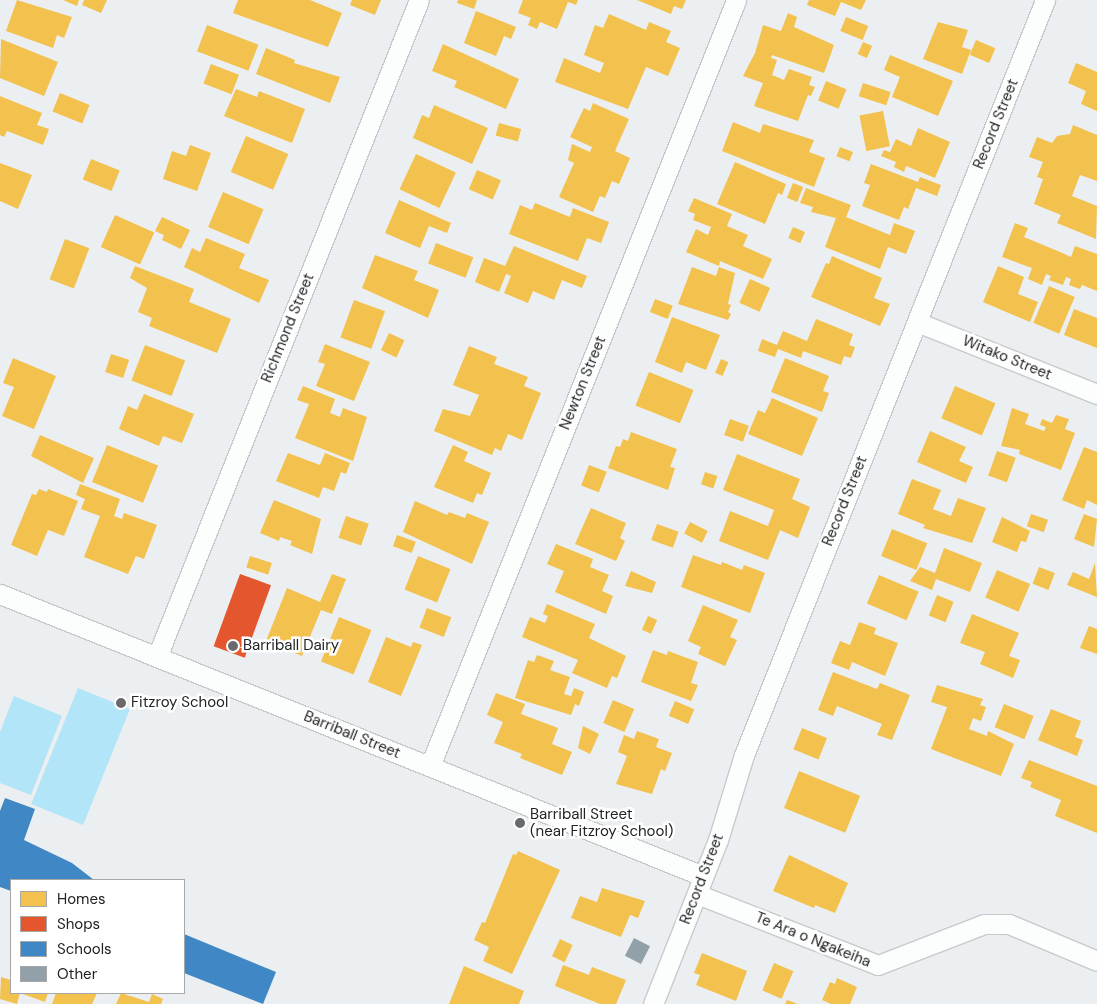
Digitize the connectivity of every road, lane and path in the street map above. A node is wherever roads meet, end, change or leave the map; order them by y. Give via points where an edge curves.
1 (419, 0) edge
2 (736, 0) edge
3 (1045, 0) edge
4 (917, 322) junction
5 (1097, 394) edge
6 (0, 594) edge
7 (156, 657) junction
8 (430, 766) junction
9 (703, 876) junction
10 (697, 894) junction
11 (1097, 961) edge
12 (654, 1004) edge

1 - 7 street, Richmond Street
2 - 8 street, Newton Street
3 - 4 street, Record Street
4 - 5 street, Witako Street
4 - 9 street, Record Street via 744,755 718,840
6 - 7 street, Barriball Street
7 - 8 street, Barriball Street
8 - 9 street, Barriball Street
9 - 10 street, Record Street
10 - 11 street, Te Ara o Ngakeiha via 878,966 984,924 1009,924
10 - 12 street, Record Street

